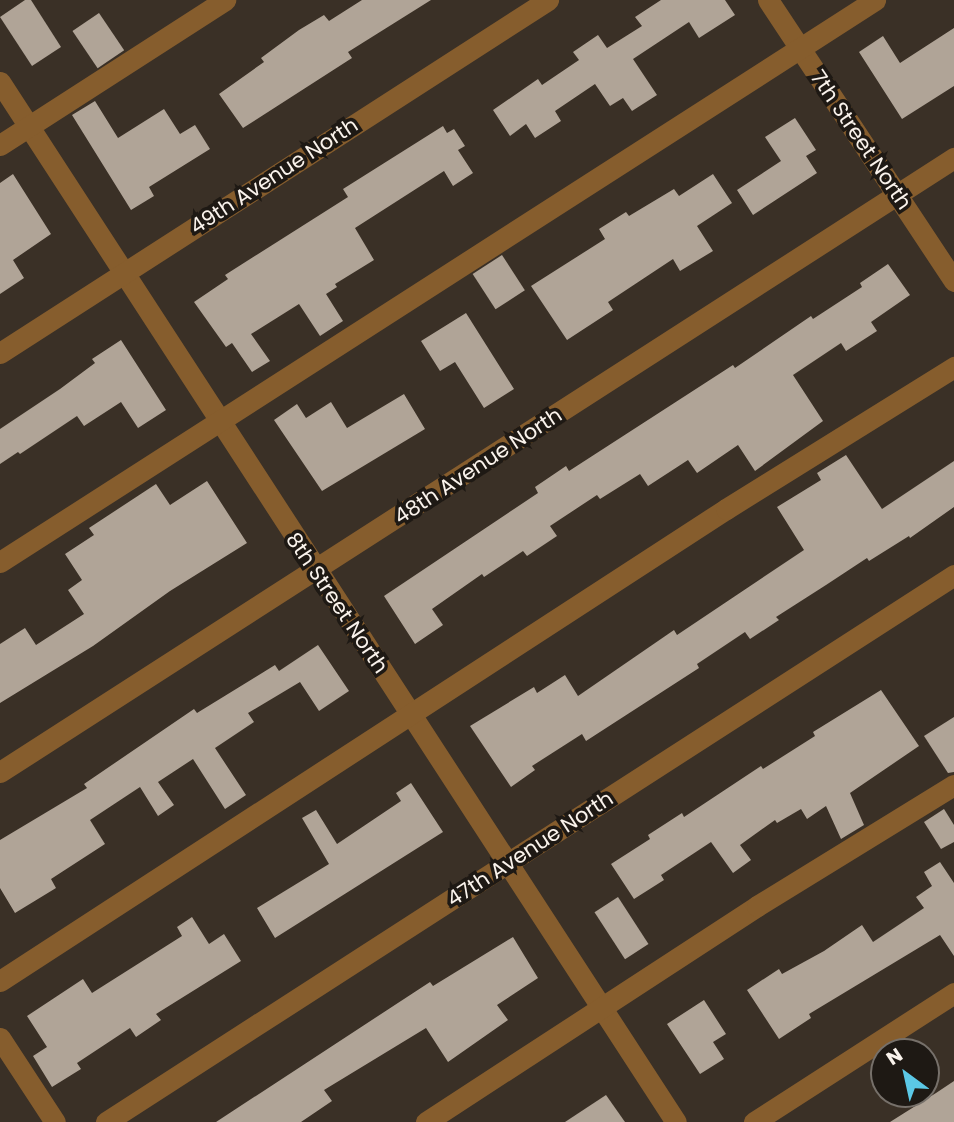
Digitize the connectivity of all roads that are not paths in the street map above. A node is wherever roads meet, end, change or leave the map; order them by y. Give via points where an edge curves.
1 (225, 0) edge
2 (548, 0) edge
3 (768, 0) edge
4 (875, 0) edge
5 (800, 47) junction
6 (0, 82) edge
7 (29, 126) junction
8 (0, 145) edge
9 (954, 158) edge
10 (897, 194) junction
11 (122, 274) junction
12 (954, 281) edge
13 (0, 353) edge
14 (954, 367) edge
15 (219, 422) junction
16 (0, 562) edge
17 (316, 571) junction
18 (954, 575) edge
19 (411, 713) junction
20 (0, 772) edge
21 (954, 785) edge
22 (509, 863) junction
23 (0, 981) edge
24 (954, 993) edge
25 (603, 1009) junction
26 (0, 1038) edge
27 (55, 1122) edge
28 (106, 1122) edge
29 (426, 1122) edge
30 (676, 1122) edge
31 (754, 1122) edge

1 - 7 street
2 - 11 street, 49th Avenue North
3 - 5 street, 7th Street North
4 - 5 street
5 - 10 street, 7th Street North
5 - 15 street
6 - 7 street, 8th Street North
7 - 8 street
7 - 11 street, 8th Street North
9 - 10 street, 48th Avenue North
10 - 12 street, 7th Street North
10 - 17 street, 48th Avenue North
11 - 13 street, 49th Avenue North
11 - 15 street, 8th Street North
14 - 19 street
15 - 16 street
15 - 17 street, 8th Street North
17 - 19 street, 8th Street North
17 - 20 street, 48th Avenue North
18 - 22 street, 47th Avenue North
19 - 22 street, 8th Street North
19 - 23 street
21 - 25 street via 757,906
22 - 25 street, 8th Street North
22 - 28 street, 47th Avenue North
24 - 31 street
25 - 29 street
25 - 30 street, 8th Street North
26 - 27 street

